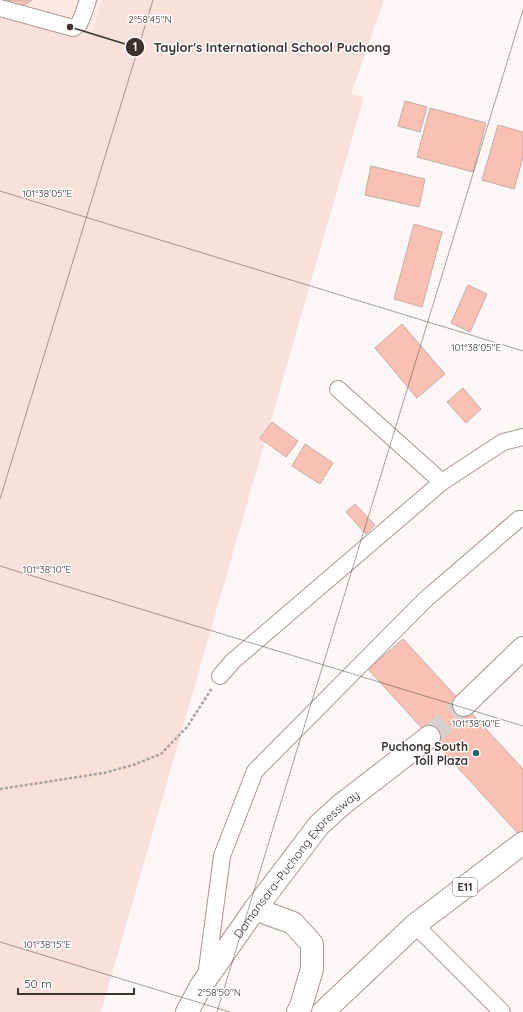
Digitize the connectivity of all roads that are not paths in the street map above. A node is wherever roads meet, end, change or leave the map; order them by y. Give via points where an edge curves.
1 (88, 0) edge
2 (0, 8) edge
3 (338, 389) dead end
4 (523, 437) edge
5 (442, 482) junction
6 (523, 519) edge
7 (523, 648) edge
8 (220, 676) road end
9 (464, 705) tunnel mouth
10 (429, 737) tunnel mouth
11 (523, 843) edge
12 (256, 909) junction
13 (415, 925) junction
14 (206, 979) junction
15 (187, 1012) edge
16 (298, 1012) edge
17 (323, 1012) edge
18 (502, 1012) edge

1 - 2 street via 79,24 73,28
3 - 5 street
4 - 5 street via 503,442
5 - 8 street via 233,661
6 - 14 street via 519,519 426,599 255,771 222,856
7 - 9 highway
10 - 12 highway, Damansara–Puchong Expressway via 319,825
11 - 13 highway, E11
12 - 14 highway, Damansara–Puchong Expressway
12 - 16 highway via 293,923 312,944 312,969
13 - 17 highway, E11
13 - 18 street
14 - 15 highway, Damansara–Puchong Expressway

